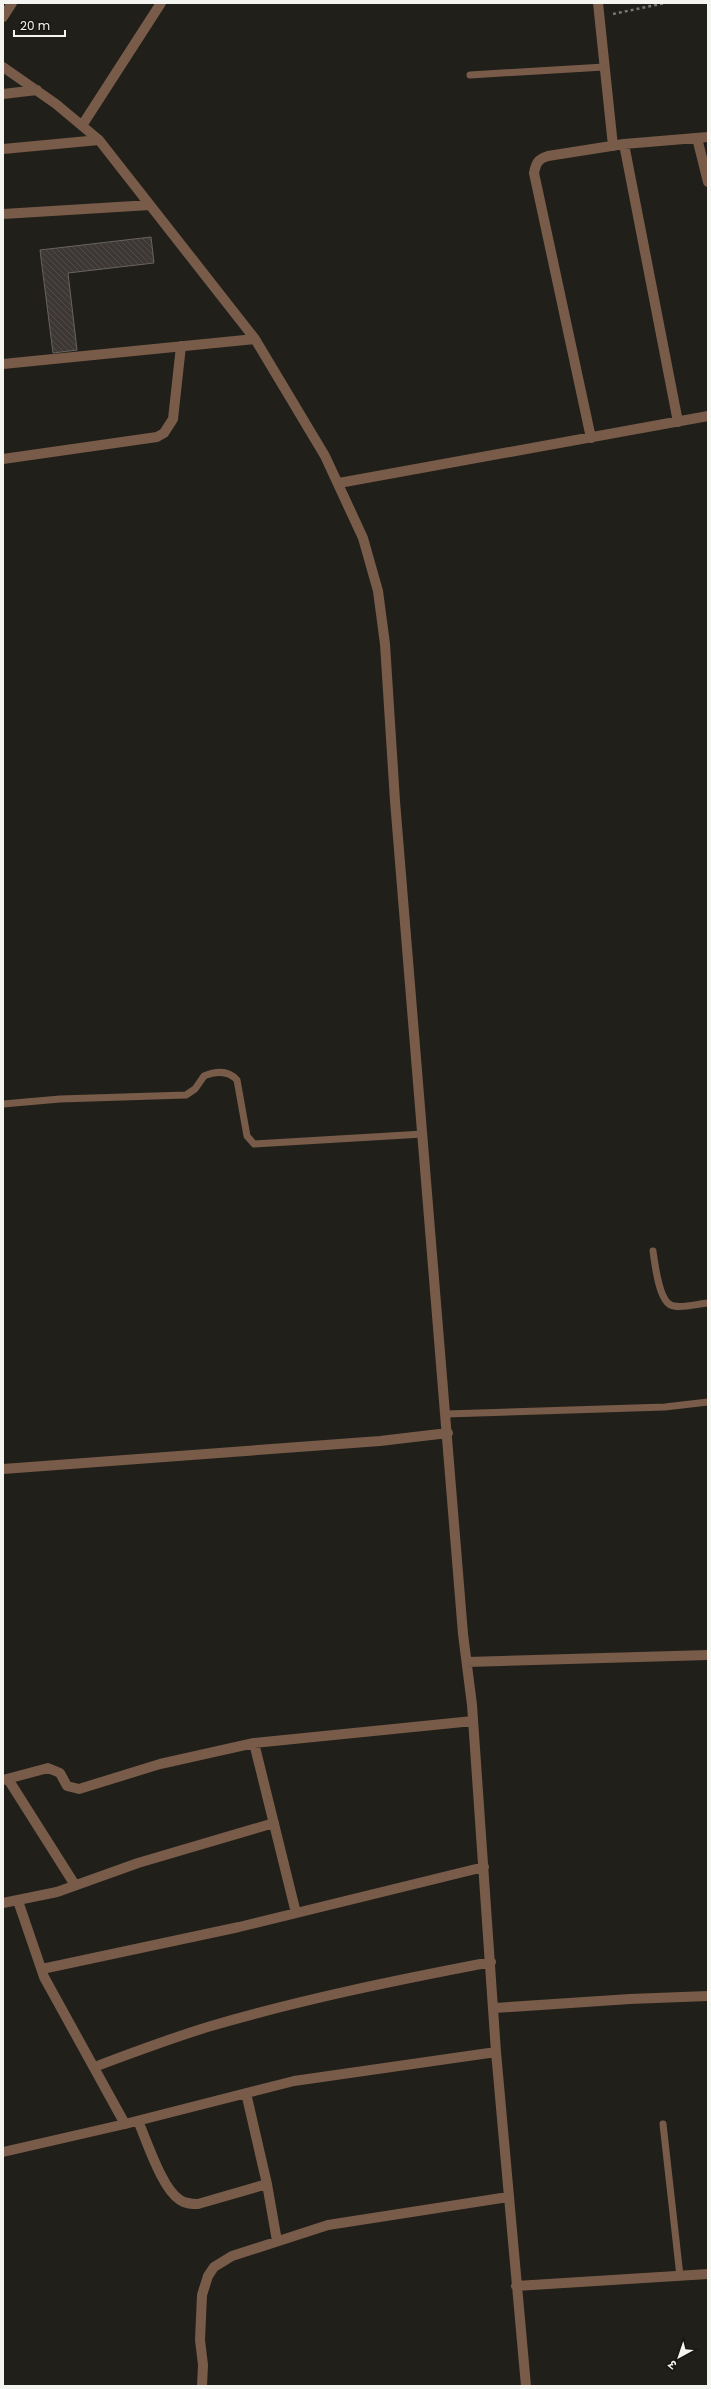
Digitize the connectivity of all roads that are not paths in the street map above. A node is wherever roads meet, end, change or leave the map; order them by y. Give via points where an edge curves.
1 (12, 3) edge
2 (161, 3) edge
3 (598, 3) edge
4 (3, 17) edge
5 (3, 67) edge
6 (604, 67) junction
7 (470, 75) dead end
8 (37, 90) junction
9 (3, 94) edge
10 (82, 124) junction
11 (708, 137) edge
12 (697, 138) junction
13 (99, 140) junction
14 (624, 144) junction
15 (614, 146) junction
16 (3, 149) edge
17 (708, 182) edge
18 (150, 205) junction
19 (3, 214) edge
20 (255, 339) junction
21 (181, 346) junction
22 (3, 364) edge
23 (708, 416) edge
24 (678, 422) junction
25 (591, 438) junction
26 (3, 459) edge
27 (340, 483) junction
28 (3, 1104) edge
29 (423, 1134) junction
30 (652, 1251) dead end
31 (708, 1303) edge
32 (708, 1402) edge
33 (446, 1414) junction
34 (448, 1433) junction
35 (3, 1469) edge
36 (708, 1655) edge
37 (467, 1662) junction
38 (473, 1721) junction
39 (254, 1743) junction
40 (6, 1780) edge
41 (274, 1823) junction
42 (484, 1867) junction
43 (75, 1885) junction
44 (18, 1901) junction
45 (3, 1903) edge
46 (296, 1913) junction
47 (491, 1962) junction
48 (42, 1969) junction
49 (708, 1996) edge
50 (495, 2008) junction
51 (496, 2052) junction
52 (94, 2067) junction
53 (246, 2093) junction
54 (138, 2121) junction
55 (125, 2124) junction
56 (663, 2124) dead end
57 (3, 2152) edge
58 (267, 2184) junction
59 (508, 2197) junction
60 (277, 2241) junction
61 (708, 2274) edge
62 (680, 2276) junction
63 (516, 2286) junction
64 (202, 2386) edge
65 (526, 2386) edge

1 - 4 street
2 - 10 street
3 - 6 street
5 - 8 street
6 - 7 lane
6 - 15 street
8 - 9 street
8 - 10 street
10 - 13 street
11 - 12 street
12 - 14 street
12 - 17 street
13 - 16 street
13 - 18 street
14 - 15 street
14 - 24 street
15 - 25 street via 543,158 536,164 534,173
18 - 19 street
18 - 20 street
20 - 21 street
20 - 27 street
21 - 22 street
21 - 26 street via 173,419 158,437
23 - 24 street
24 - 25 street
25 - 27 street
27 - 29 street via 364,538 378,591 385,644 395,801
28 - 29 lane via 60,1099 186,1095 195,1089 204,1076 226,1072 237,1080 247,1136 254,1144
29 - 33 street
30 - 31 lane via 662,1298 668,1304 674,1306
32 - 33 lane via 665,1407
33 - 34 street
34 - 35 street
34 - 37 street
36 - 37 street
37 - 38 street
38 - 39 street
38 - 42 street
39 - 40 street via 160,1764 79,1789 67,1786 60,1773 54,1769 43,1769
39 - 41 street
40 - 43 street
41 - 43 street via 138,1863
41 - 46 street
42 - 46 street
42 - 47 street
43 - 44 street
44 - 45 street
44 - 48 street
46 - 48 street
47 - 50 street
47 - 52 street via 355,1988 276,2008 210,2026
48 - 52 street
49 - 50 street
50 - 51 street
51 - 53 street via 324,2076
51 - 59 street
52 - 55 street
53 - 54 street
53 - 58 street
54 - 55 street
54 - 58 street via 166,2184 183,2202 198,2204
55 - 57 street
56 - 62 lane
58 - 60 street
59 - 60 street via 340,2222 299,2232
59 - 63 street
60 - 64 street via 220,2261 208,2276 202,2295 200,2318
61 - 62 street
62 - 63 street
63 - 65 street

